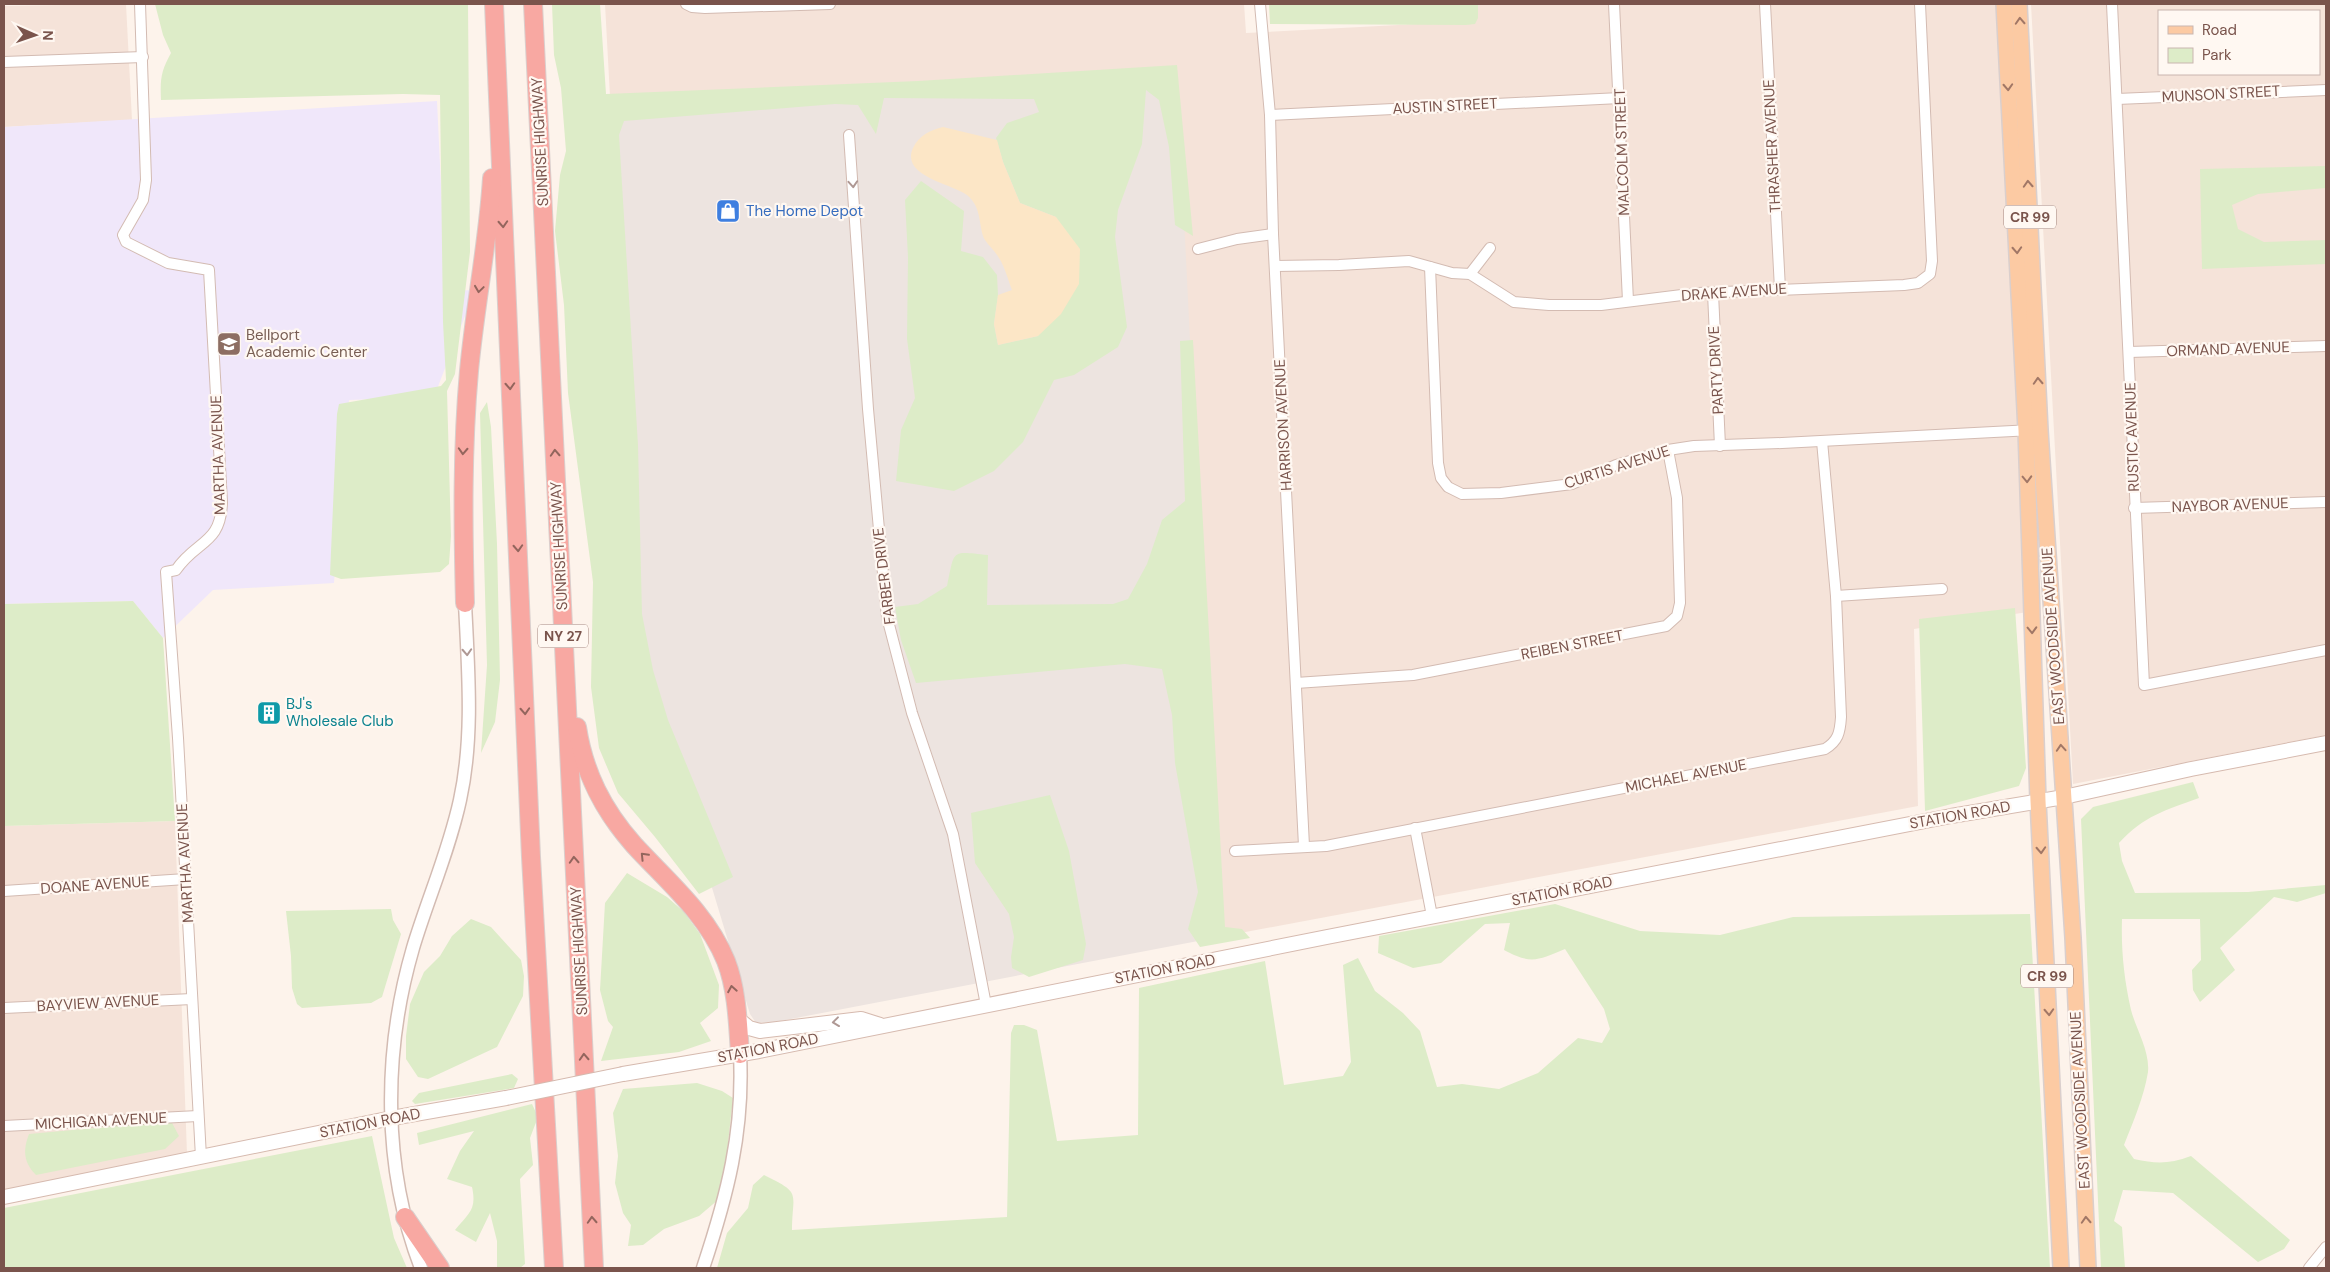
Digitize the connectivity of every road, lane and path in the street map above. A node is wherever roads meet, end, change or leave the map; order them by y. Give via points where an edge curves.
1 (140, 4) edge
2 (533, 4) edge
3 (686, 4) edge
4 (830, 4) edge
5 (1260, 4) edge
6 (1614, 4) edge
7 (1765, 4) edge
8 (1920, 4) edge
9 (2004, 4) edge
10 (2019, 4) edge
11 (2112, 4) edge
12 (494, 11) edge
13 (143, 56) junction
14 (4, 62) edge
15 (2326, 90) edge
16 (1620, 98) junction
17 (2116, 99) junction
18 (1270, 115) junction
19 (849, 135) dead end
20 (1273, 234) junction
21 (1490, 248) dead end
22 (1198, 249) dead end
23 (1275, 266) junction
24 (1430, 267) junction
25 (1470, 274) junction
26 (1780, 289) junction
27 (1713, 293) junction
28 (1628, 301) junction
29 (2326, 346) edge
30 (2129, 352) junction
31 (2033, 430) junction
32 (1822, 441) junction
33 (1720, 446) junction
34 (1668, 450) junction
35 (2326, 502) edge
36 (2134, 508) junction
37 (1942, 590) dead end
38 (1836, 596) junction
39 (465, 603) joint
40 (563, 631) junction
41 (2326, 650) edge
42 (1296, 683) junction
43 (2326, 743) edge
44 (2064, 797) junction
45 (2038, 802) junction
46 (1416, 828) junction
47 (1304, 846) junction
48 (1235, 852) dead end
49 (186, 879) junction
50 (4, 891) edge
51 (1432, 916) junction
52 (192, 999) junction
53 (986, 1005) junction
54 (4, 1008) edge
55 (737, 1018) junction
56 (884, 1025) junction
57 (740, 1054) junction
58 (198, 1116) junction
59 (392, 1118) junction
60 (4, 1126) edge
61 (201, 1157) junction
62 (4, 1197) edge
63 (405, 1218) junction
64 (2326, 1247) edge
65 (421, 1268) edge
66 (440, 1268) edge
67 (554, 1268) edge
68 (594, 1268) edge
69 (703, 1268) edge
70 (2061, 1268) edge
71 (2088, 1268) edge
72 (2309, 1268) edge

1 - 13 street, MARTHA AVENUE
40 -> 2 highway, SUNRISE HIGHWAY / NY 27
3 - 4 street via 705,8
5 - 18 street, HARRISON AVENUE
6 - 16 street, MALCOLM STREET
7 - 26 street, THRASHER AVENUE
8 - 26 street, DRAKE AVENUE via 1932,248 1930,274 1918,283 1904,285
9 -> 31 main road, EAST WOODSIDE AVENUE / CR 99
31 -> 10 main road, EAST WOODSIDE AVENUE / CR 99
11 - 17 street, RUSTIC AVENUE
12 -> 39 highway via 490,198 472,337 463,453
12 -> 67 highway, NY 27 via 531,847
13 - 14 street
13 - 49 street, MARTHA AVENUE via 146,180 143,200 123,234 126,242 168,263 209,270 222,502 222,518 215,534 184,558 176,570 166,572
15 - 17 street, MUNSON STREET
16 - 18 street, AUSTIN STREET
16 - 28 street, MALCOLM STREET
17 - 30 street, RUSTIC AVENUE
18 - 20 street, HARRISON AVENUE
19 -> 53 street, FARBER DRIVE via 868,409 887,618 912,713 953,834
20 - 22 street via 1237,238
20 - 23 street, HARRISON AVENUE
21 - 25 street
23 - 24 street, DRAKE AVENUE via 1409,261
23 - 42 street, HARRISON AVENUE
24 - 25 street, DRAKE AVENUE
24 - 34 street, CURTIS AVENUE via 1437,451 1441,478 1448,487 1462,494 1501,493 1572,484 1616,465
25 - 28 street, DRAKE AVENUE via 1514,302 1601,305
26 - 27 street, DRAKE AVENUE
27 - 28 street, DRAKE AVENUE
27 - 33 street, PARTY DRIVE
29 - 30 street, ORMAND AVENUE
30 - 36 street, RUSTIC AVENUE
31 - 32 street, CURTIS AVENUE
44 -> 31 main road, EAST WOODSIDE AVENUE / CR 99
31 -> 45 main road, EAST WOODSIDE AVENUE / CR 99
32 - 33 street, CURTIS AVENUE
32 - 38 street, MICHAEL AVENUE
33 - 34 street, CURTIS AVENUE
34 - 42 street, REIBEN STREET via 1677,498 1680,604 1677,616 1666,626 1412,675
35 - 36 street, NAYBOR AVENUE
36 - 41 street, RUSTIC AVENUE via 2144,685
37 - 38 street
38 - 46 street, MICHAEL AVENUE via 1840,732 1835,743 1825,749
39 -> 59 street via 469,708 466,764 459,807 414,947 400,1005 392,1068
55 -> 40 highway via 726,960 711,932 619,827 592,783 579,740 573,673
68 -> 40 highway, SUNRISE HIGHWAY / NY 27
42 - 47 street, HARRISON AVENUE
43 - 44 main road, STATION ROAD
44 - 45 main road, STATION ROAD
71 -> 44 main road, EAST WOODSIDE AVENUE / CR 99
45 - 51 main road, STATION ROAD
45 -> 70 main road, EAST WOODSIDE AVENUE / CR 99
46 - 47 street, MICHAEL AVENUE via 1326,846
46 - 51 street
47 - 48 street, MICHAEL AVENUE
49 - 50 street, DOANE AVENUE
49 - 52 street, MARTHA AVENUE
51 - 53 main road, STATION ROAD
52 - 54 street, BAYVIEW AVENUE
52 - 58 street, MARTHA AVENUE
53 - 56 main road, STATION ROAD
56 -> 55 main road via 861,1019 760,1030 749,1028
55 - 57 highway
56 - 57 main road, STATION ROAD
57 - 59 main road, STATION ROAD, bridge
57 - 69 street via 735,1155 727,1193
58 - 60 street, MICHIGAN AVENUE
58 - 61 street, MARTHA AVENUE
59 - 61 main road, STATION ROAD
59 - 63 street
61 - 62 main road, STATION ROAD
63 - 65 street
63 - 66 highway
64 - 72 street

